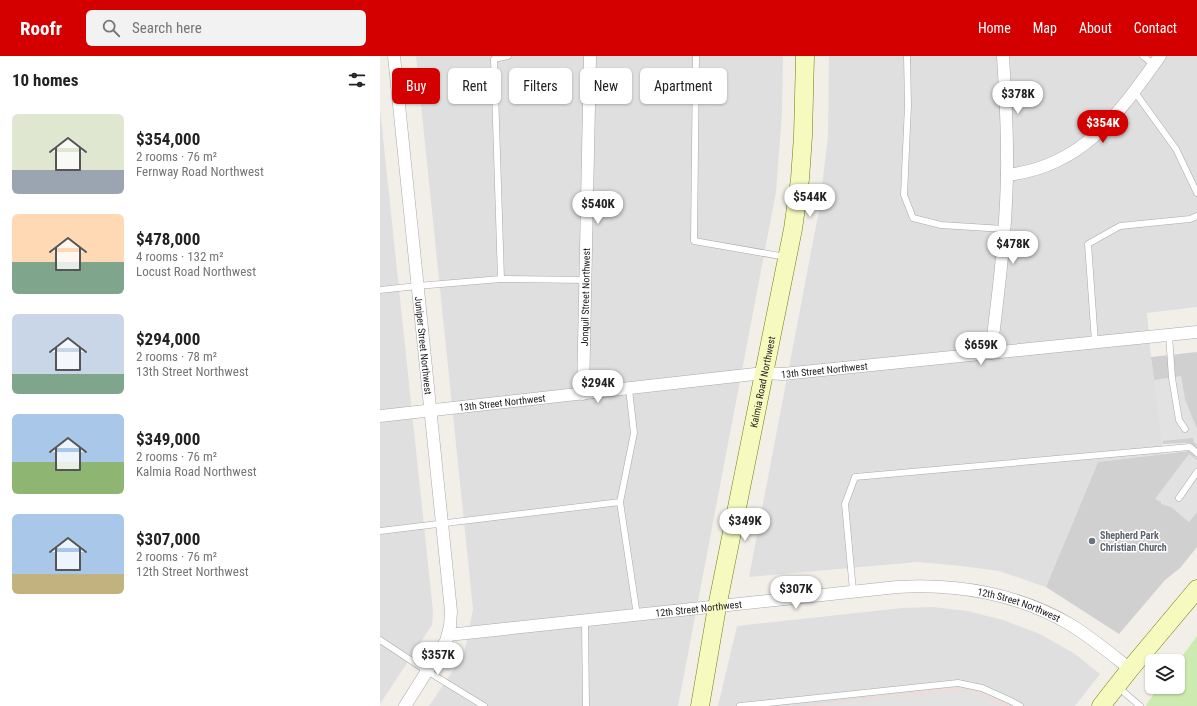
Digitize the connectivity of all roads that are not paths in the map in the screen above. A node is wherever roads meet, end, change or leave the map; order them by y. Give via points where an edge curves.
1 (394, 56) edge
2 (508, 56) edge
3 (590, 56) edge
4 (696, 56) edge
5 (805, 56) edge
6 (906, 56) edge
7 (1003, 56) edge
8 (1143, 56) edge
9 (1157, 60) edge
10 (1134, 91) junction
11 (1007, 175) junction
12 (1197, 193) edge
13 (1197, 216) edge
14 (1004, 229) junction
15 (787, 257) junction
16 (502, 280) junction
17 (585, 280) junction
18 (417, 286) junction
19 (380, 290) edge
20 (1197, 332) edge
21 (1169, 335) junction
22 (1096, 342) junction
23 (991, 353) junction
24 (764, 373) junction
25 (629, 389) junction
26 (583, 394) junction
27 (430, 410) junction
28 (380, 416) edge
29 (1185, 429) dead end
30 (1197, 453) edge
31 (1197, 472) edge
32 (1179, 498) dead end
33 (620, 502) junction
34 (442, 524) junction
35 (380, 532) edge
36 (853, 591) junction
37 (1194, 598) edge
38 (717, 606) junction
39 (637, 615) junction
40 (585, 621) junction
41 (448, 635) junction
42 (380, 640) edge
43 (1130, 669) junction
44 (427, 671) junction
45 (1117, 686) junction
46 (405, 706) edge
47 (484, 706) edge
48 (586, 706) edge
49 (702, 706) edge
50 (740, 706) edge
51 (1020, 706) edge
52 (1101, 706) edge
53 (1140, 706) edge

1 - 18 street, Juniper Street Northwest
2 - 16 lane via 494,59
3 - 17 street, Jonquil Street Northwest
4 - 15 lane via 694,241
5 - 15 street, Kalmia Road Northwest via 800,179
6 - 14 lane via 908,105 904,195 913,218 941,225
7 - 11 street
8 - 9 lane
9 - 10 street
10 - 11 street via 1099,132 1075,152 1042,168
10 - 12 lane via 1176,149
11 - 14 street
13 - 22 lane via 1190,219 1120,226 1088,244
14 - 23 street
15 - 24 street, Kalmia Road Northwest
16 - 17 lane
16 - 18 lane
17 - 26 street, Jonquil Street Northwest
18 - 19 lane
18 - 27 street, Juniper Street Northwest
20 - 21 street, 13th Street Northwest
21 - 22 street, 13th Street Northwest
21 - 29 lane via 1172,378 1179,420
22 - 23 street, 13th Street Northwest
23 - 24 street, 13th Street Northwest via 783,374
24 - 25 street, 13th Street Northwest
24 - 38 street, Kalmia Road Northwest
25 - 26 street, 13th Street Northwest
25 - 33 lane via 634,433
26 - 27 street, 13th Street Northwest
27 - 28 street, 13th Street Northwest
27 - 34 street, Juniper Street Northwest
30 - 36 lane via 1190,447 854,477 845,504
31 - 32 lane
33 - 34 lane
33 - 39 lane
34 - 35 lane
34 - 41 street, Juniper Street Northwest via 451,611
36 - 38 street, 12th Street Northwest
36 - 43 street, 12th Street Northwest via 927,586 965,589 1005,598 1039,609 1066,622
37 - 43 street
38 - 39 street, 12th Street Northwest
38 - 49 street, Kalmia Road Northwest
39 - 40 street, 12th Street Northwest
40 - 41 street, 12th Street Northwest
40 - 48 lane
41 - 44 street
42 - 44 lane
43 - 45 street
44 - 46 street
44 - 47 lane
45 - 52 street
45 - 53 lane
50 - 51 lane via 958,683 982,688

